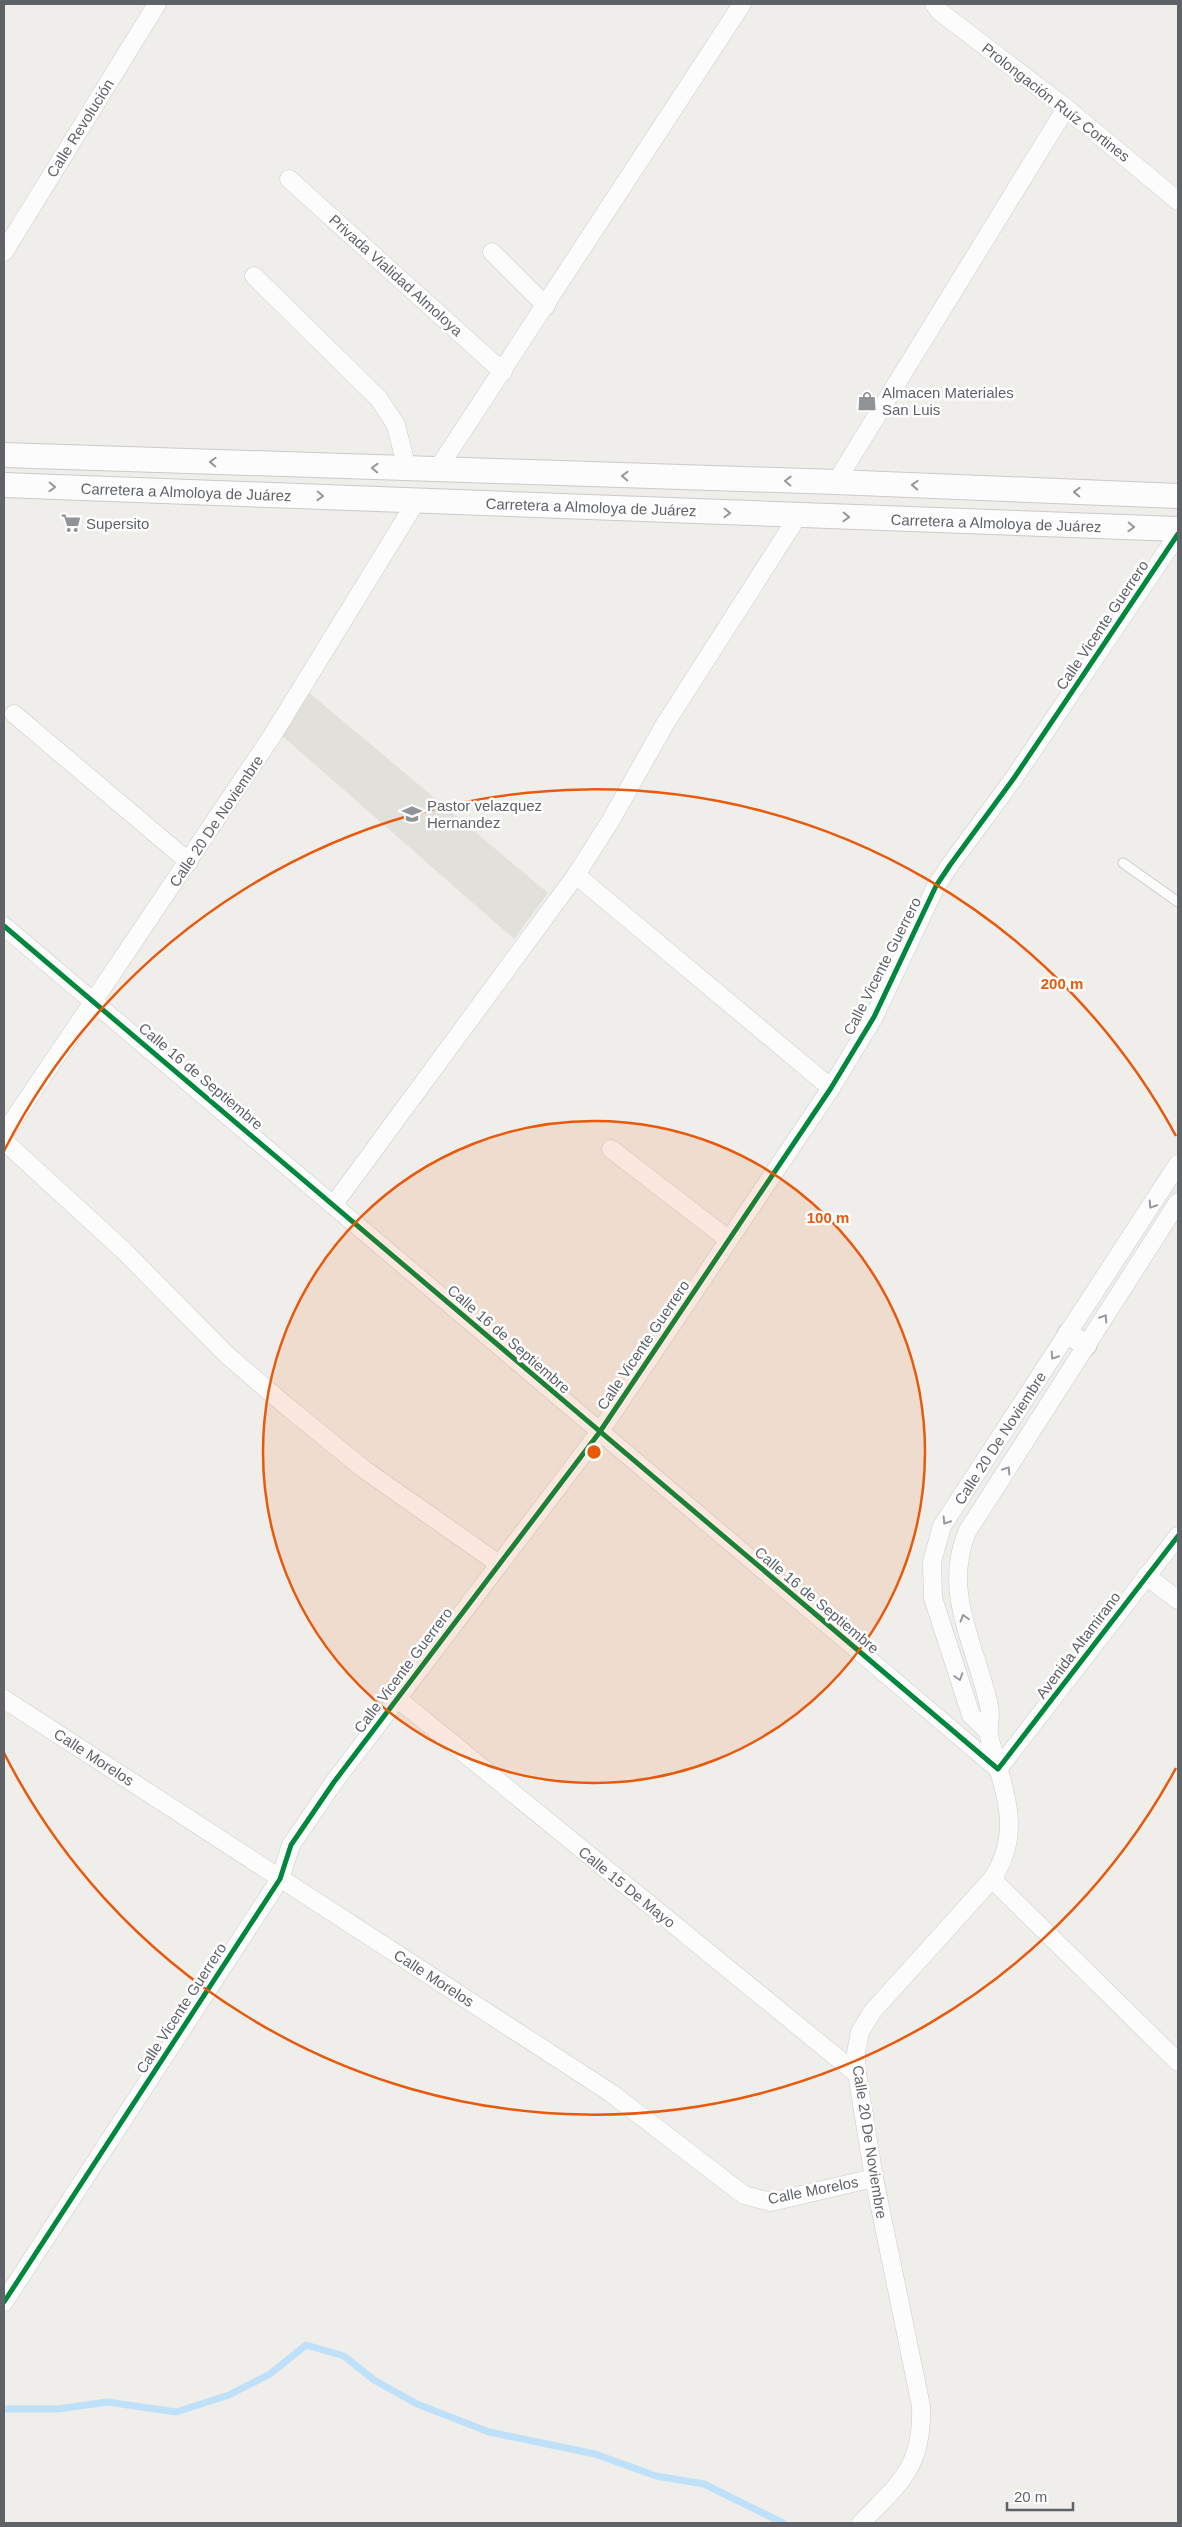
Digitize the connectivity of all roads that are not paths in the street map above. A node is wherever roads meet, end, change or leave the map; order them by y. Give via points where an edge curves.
1 (157, 4) edge
2 (742, 4) edge
3 (934, 4) edge
4 (1066, 108) junction
5 (289, 179) dead end
6 (1178, 201) edge
7 (4, 252) edge
8 (492, 252) dead end
9 (254, 276) dead end
10 (546, 306) junction
11 (503, 372) junction
12 (4, 455) edge
13 (153, 460) junction
14 (407, 469) junction
15 (437, 470) junction
16 (836, 482) junction
17 (4, 485) edge
18 (152, 491) junction
19 (1178, 496) edge
20 (417, 500) junction
21 (798, 516) junction
22 (1178, 529) edge
23 (1178, 534) edge
24 (14, 714) dead end
25 (190, 862) junction
26 (1123, 863) dead end
27 (576, 875) junction
28 (1178, 902) edge
29 (4, 926) edge
30 (93, 1001) junction
31 (831, 1088) junction
32 (4, 1134) edge
33 (4, 1141) edge
34 (611, 1149) dead end
35 (1178, 1164) edge
36 (1178, 1202) edge
37 (334, 1204) junction
38 (729, 1240) junction
39 (1068, 1334) junction
40 (1086, 1346) junction
41 (599, 1433) junction
42 (1178, 1536) edge
43 (499, 1564) junction
44 (1146, 1576) junction
45 (1178, 1600) edge
46 (4, 1699) edge
47 (398, 1699) junction
48 (989, 1733) junction
49 (998, 1769) junction
50 (280, 1879) junction
51 (992, 1879) junction
52 (1178, 2062) edge
53 (857, 2074) junction
54 (874, 2178) junction
55 (4, 2302) edge
56 (861, 2523) edge

1 - 7 street, Calle Revolución
2 - 10 street
3 - 4 street, Prolongación Ruíz Cortines
4 - 6 street, Prolongación Ruíz Cortines
4 - 16 street
5 - 11 street, Privada Vialidad Almoloya
8 - 10 street
9 - 14 street via 379,399 396,425
10 - 11 street
11 - 15 street
12 - 13 main road, Carretera a Almoloya de Juárez
14 -> 13 main road, Carretera a Almoloya de Juárez
13 - 18 main road
14 - 15 main road, Carretera a Almoloya de Juárez
16 -> 15 main road, Carretera a Almoloya de Juárez
19 -> 16 main road, Carretera a Almoloya de Juárez
17 -> 18 main road, Carretera a Almoloya de Juárez
18 -> 20 main road, Carretera a Almoloya de Juárez
20 -> 21 main road, Carretera a Almoloya de Juárez
20 - 25 street, Calle 20 De Noviembre via 272,736
21 -> 22 main road, Carretera a Almoloya de Juárez
21 - 27 street via 665,724
23 - 31 street, Calle Vicente Guerrero via 1014,778 936,886 874,1017
24 - 25 street
25 - 30 street, Calle 20 De Noviembre
26 - 28 lane
27 - 31 street
27 - 37 street
29 - 30 street, Calle 16 de Septiembre
30 - 32 street, Calle 20 De Noviembre
30 - 37 street, Calle 16 de Septiembre
31 - 38 street, Calle Vicente Guerrero
33 - 43 street via 123,1250 227,1355 284,1404 365,1470
34 - 38 street
35 -> 39 street, Calle 20 De Noviembre
40 -> 36 street, Calle 20 De Noviembre
37 - 41 street, Calle 16 de Septiembre
38 - 41 street, Calle Vicente Guerrero
39 - 40 street
39 -> 48 street, Calle 20 De Noviembre via 942,1526 932,1562 933,1598 971,1715
48 -> 40 street, Calle 20 De Noviembre via 990,1708 957,1594 959,1552 967,1532
41 - 43 street, Calle Vicente Guerrero
41 - 49 street, Calle 16 de Septiembre
42 - 44 street, Avenida Altamirano
43 - 47 street, Calle Vicente Guerrero
44 - 45 street
44 - 49 street, Avenida Altamirano
46 - 50 street, Calle Morelos
47 - 50 street, Calle Vicente Guerrero via 334,1782 291,1845
47 - 53 street, Calle 15 De Mayo
48 - 49 street, Calle 20 De Noviembre
49 - 51 street, Calle 20 De Noviembre via 1007,1801 1010,1834 1000,1867
50 - 54 street, Calle Morelos via 611,2093 744,2195 772,2202
50 - 55 street, Calle Vicente Guerrero
51 - 52 street
51 - 53 street, Calle 20 De Noviembre via 866,2021 856,2053
53 - 54 street, Calle 20 De Noviembre
54 - 56 street, Calle 20 De Noviembre via 921,2406 922,2429 918,2450 910,2467

